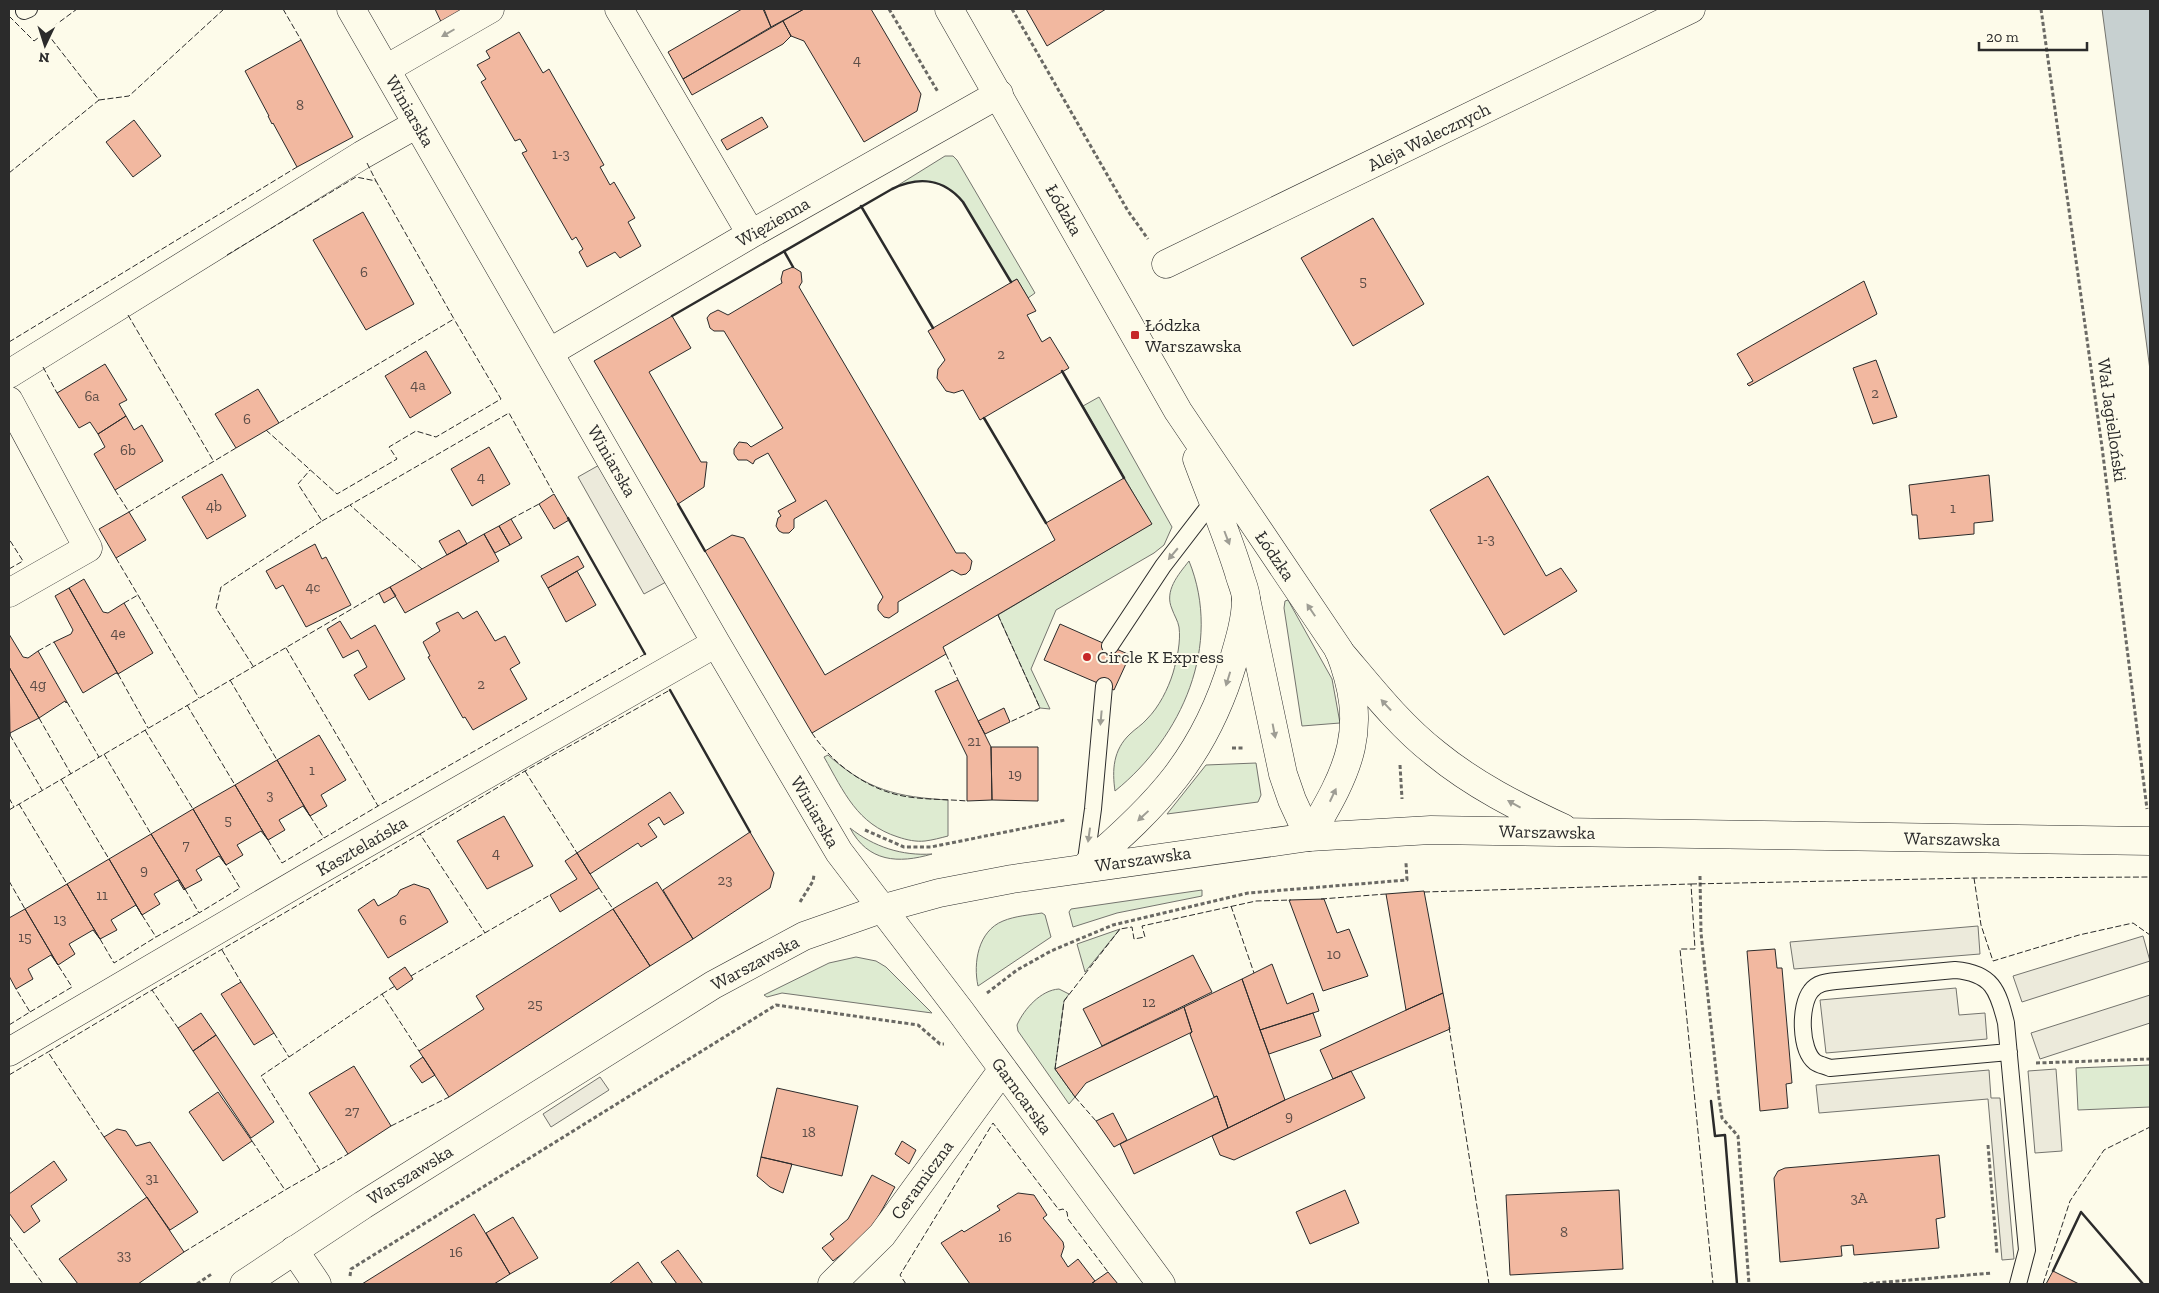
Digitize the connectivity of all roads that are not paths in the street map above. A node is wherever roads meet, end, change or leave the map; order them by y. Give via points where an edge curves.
1 (351, 9) edge
2 (490, 9) edge
3 (619, 9) edge
4 (949, 9) edge
5 (1692, 9) edge
6 (386, 69) junction
7 (999, 94) junction
8 (417, 124) junction
9 (751, 234) junction
10 (1166, 264) road end
11 (550, 352) junction
12 (9, 374) edge
13 (9, 402) edge
14 (1178, 411) junction
15 (1213, 502) junction
16 (9, 594) edge
17 (1246, 598) junction
18 (716, 644) junction
19 (1110, 646) dead end
20 (1338, 650) junction
21 (1104, 686) dead end
22 (2149, 828) edge
23 (1573, 833) junction
24 (1309, 837) junction
25 (1085, 867) junction
26 (881, 909) junction
27 (9, 1052) edge
28 (2009, 1058) junction
29 (1003, 1069) junction
30 (294, 1250) junction
31 (2021, 1277) edge
32 (244, 1284) edge
33 (317, 1284) edge
34 (832, 1284) edge
35 (1161, 1284) edge

1 - 6 street, Winiarska
2 -> 6 street
3 - 9 street
4 - 7 street, Łódzka
5 - 10 street, Aleja Walecznych
6 - 8 street, Winiarska
7 - 9 street, Więzienna
7 - 14 street, Łódzka
8 - 11 street, Winiarska
8 - 12 street
9 - 11 street, Więzienna
11 - 18 street, Winiarska
13 - 16 street via 88,548
14 - 15 street, Łódzka
20 -> 14 street, Łódzka
15 -> 17 street, Łódzka
15 -> 19 lane via 1163,566
17 -> 24 street, Łódzka via 1283,774
17 -> 25 street via 1239,644 1226,685 1200,743 1150,809
18 - 26 street, Winiarska via 839,852
18 - 27 street, Kasztelańska
23 -> 20 street via 1474,782 1435,754 1377,696
24 -> 20 street via 1345,770 1352,744 1354,698
21 -> 25 lane
22 - 23 street, Warszawska via 2064,840
23 - 24 street, Warszawska via 1431,830
24 - 25 street, Warszawska
25 - 26 street, Warszawska via 948,892
26 - 29 street, Garncarska
26 - 30 street, Warszawska via 804,936 713,985
28 - 28 lane via 2000,997 1989,982 1972,972 1945,971 1820,983 1804,1002 1805,1042 1810,1056 1817,1064 1830,1068
28 - 31 lane via 2027,1250
29 - 34 street, Ceramiczna via 882,1235
29 - 35 street, Garncarska
30 - 32 street, Warszawska
30 - 33 street

